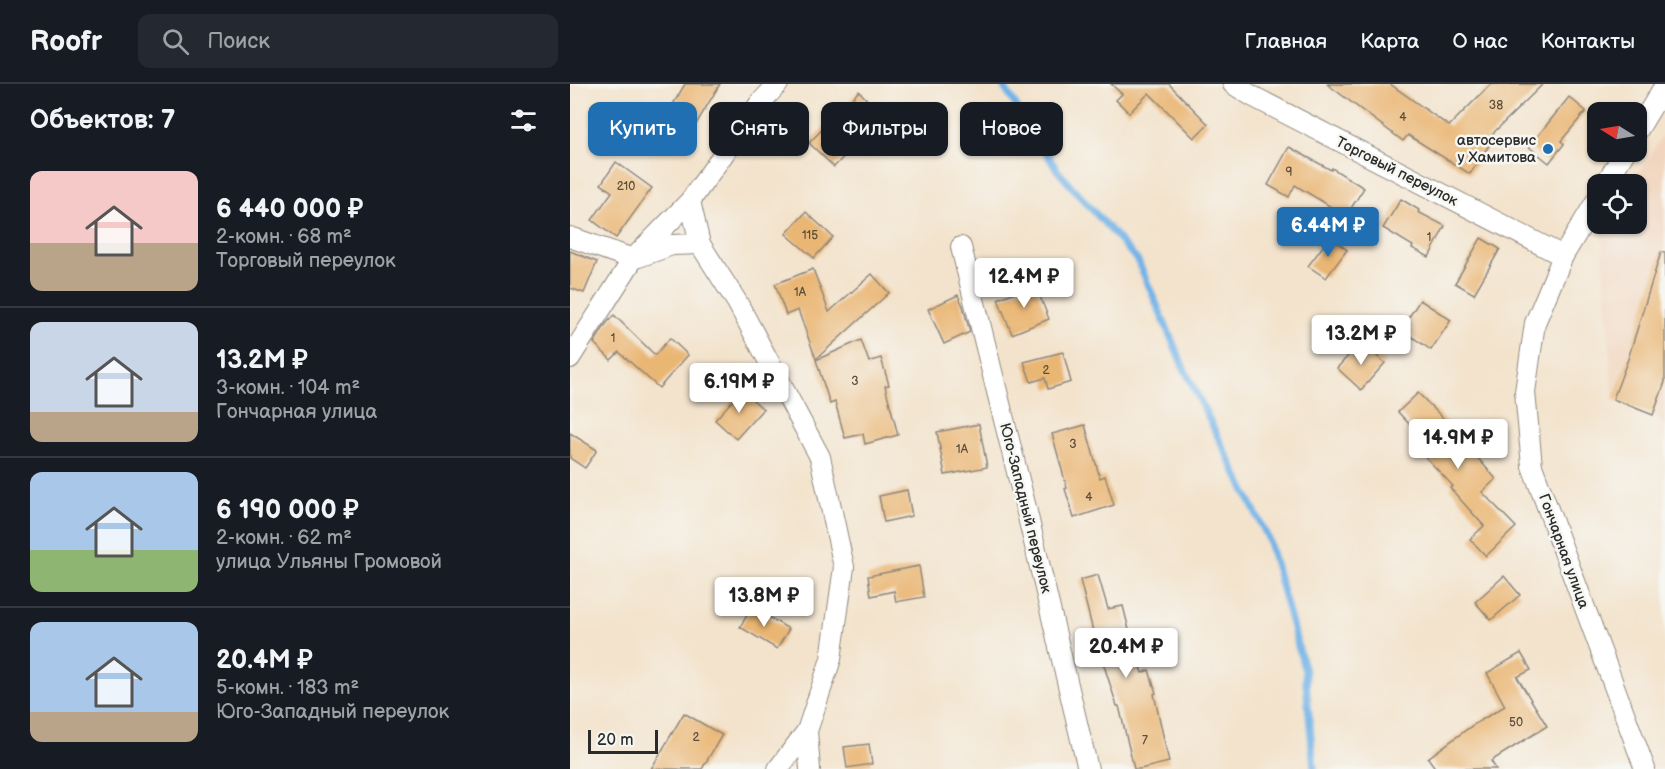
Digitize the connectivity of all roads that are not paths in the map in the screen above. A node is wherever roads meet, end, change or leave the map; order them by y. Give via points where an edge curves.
1 (778, 84) edge
2 (1233, 84) edge
3 (1665, 85) edge
4 (1647, 115) edge
5 (690, 201) junction
6 (1587, 216) edge
7 (570, 237) edge
8 (700, 244) junction
9 (961, 248) dead end
10 (1563, 256) junction
11 (633, 259) junction
12 (570, 357) edge
13 (807, 731) junction
14 (778, 769) edge
15 (810, 769) edge
16 (1088, 769) edge
17 (1645, 769) edge

1 - 5 street
2 - 10 street, Торговый переулок
3 - 4 street
5 - 8 street
5 - 11 street
6 - 10 street, Гончарная улица
7 - 11 street
8 - 11 street via 672,245
8 - 13 street via 737,303 820,457 844,567 831,659
9 - 16 street, Юго-Западный переулок
10 - 17 street, Гончарная улица via 1535,322 1525,392 1532,466
11 - 12 street
13 - 14 street
13 - 15 street

